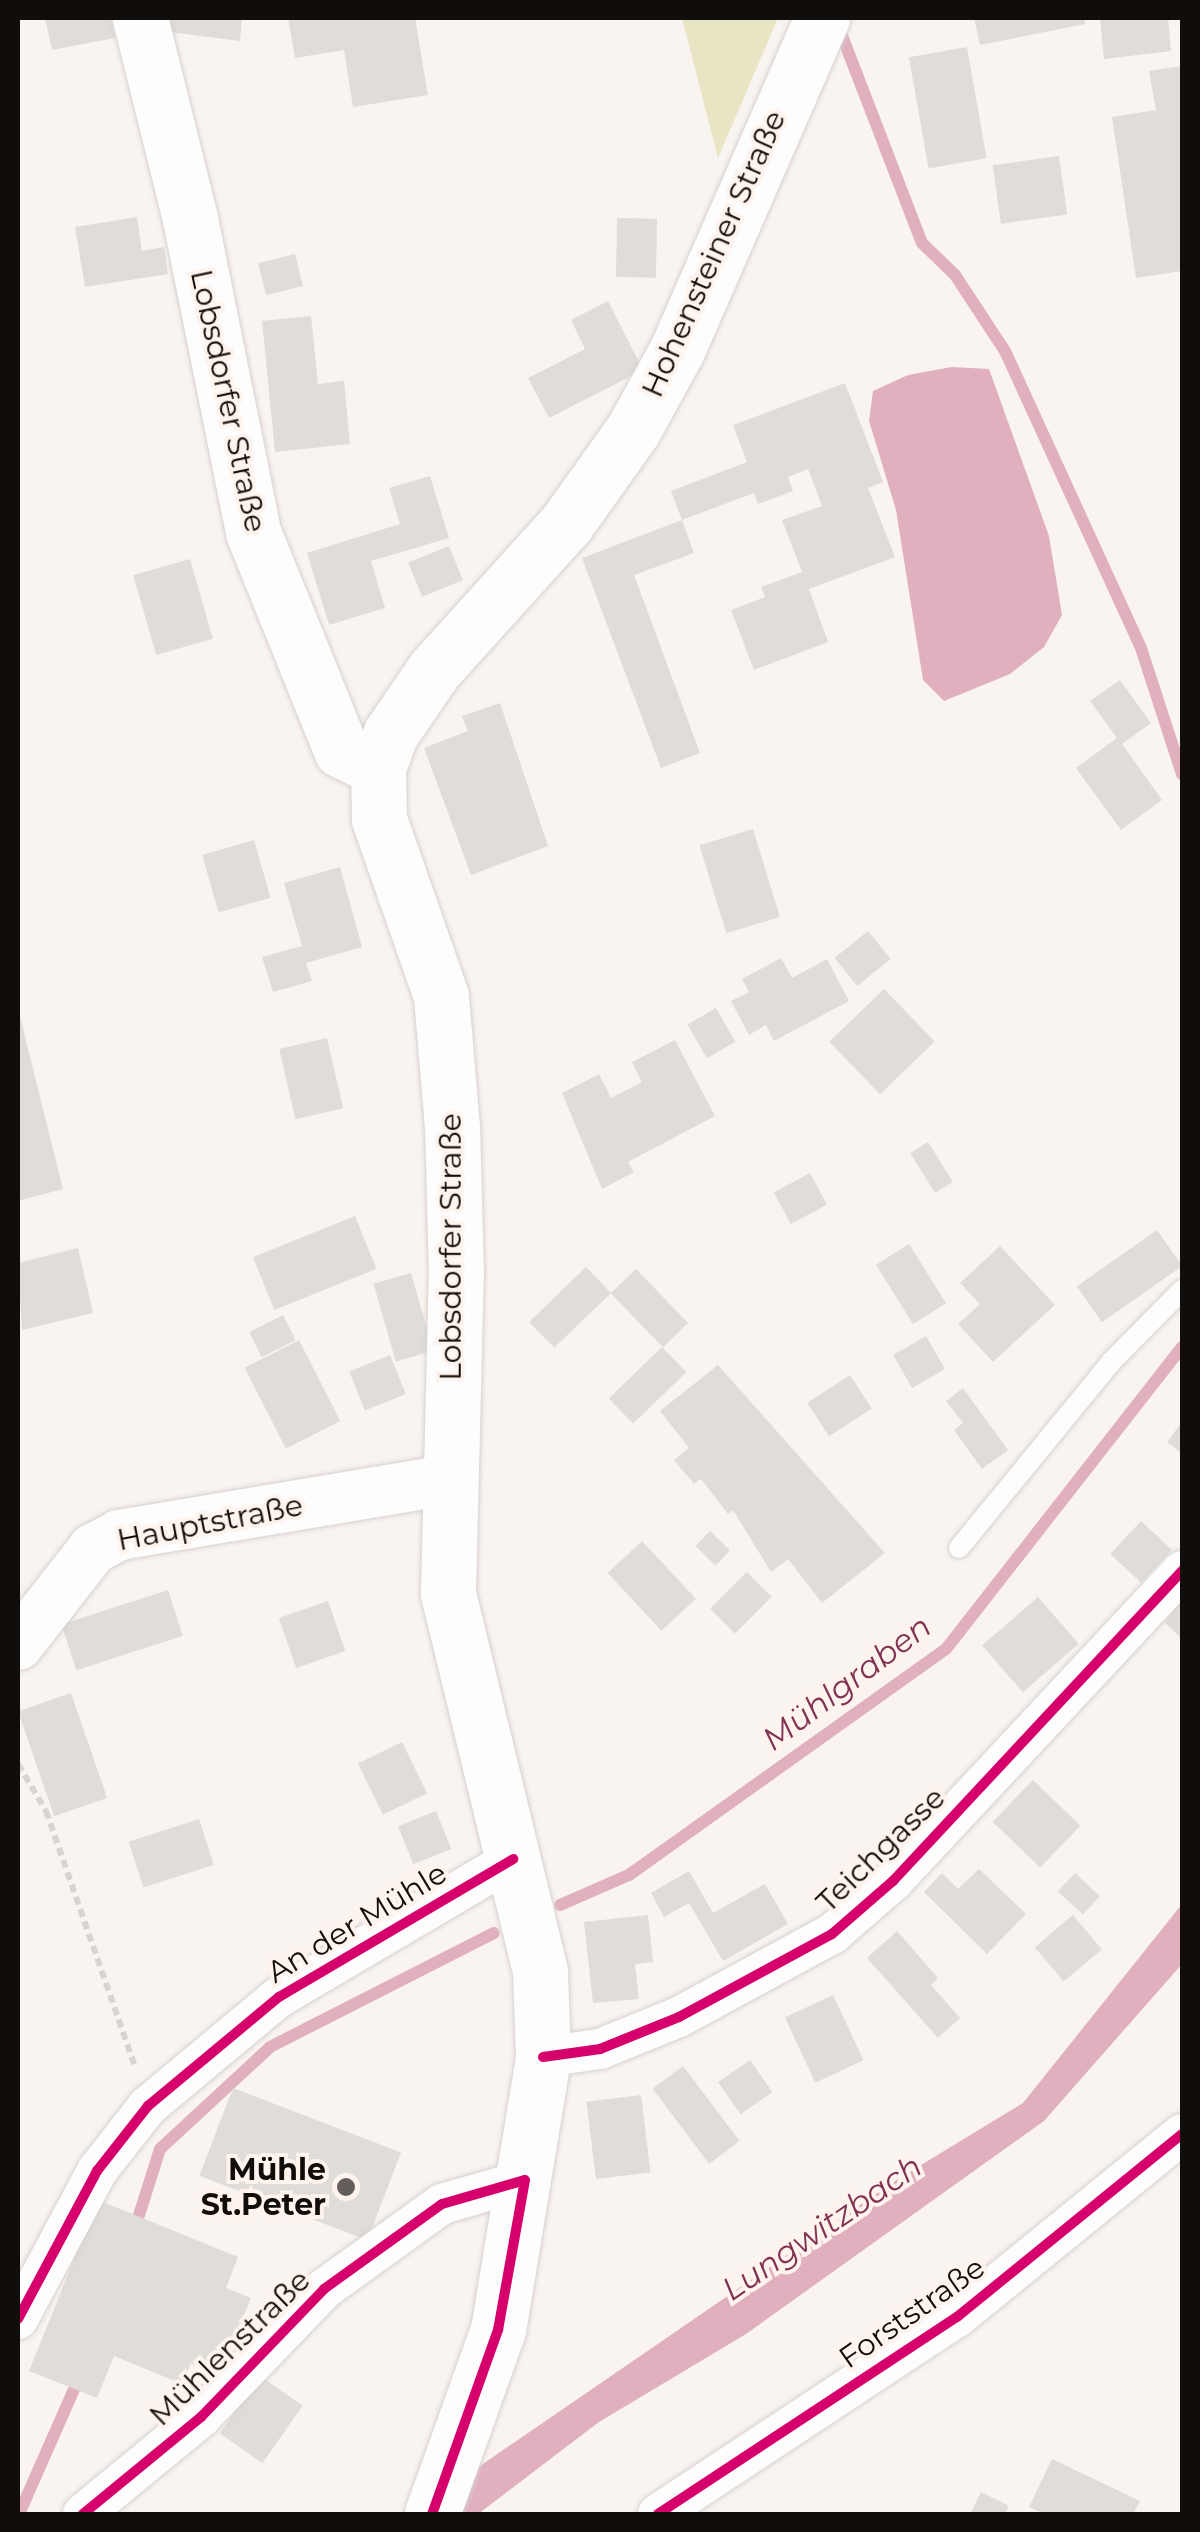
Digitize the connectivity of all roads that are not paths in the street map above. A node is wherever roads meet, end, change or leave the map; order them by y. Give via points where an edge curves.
1 (140, 18) edge
2 (822, 18) edge
3 (378, 768) junction
4 (1182, 1290) edge
5 (448, 1480) junction
6 (959, 1548) dead end
7 (1182, 1571) edge
8 (18, 1644) edge
9 (512, 1859) junction
10 (543, 2057) junction
11 (1182, 2134) edge
12 (525, 2180) junction
13 (18, 2319) edge
14 (84, 2514) edge
15 (432, 2514) edge
16 (658, 2514) edge

1 - 3 main road, Lobsdorfer Straße via 190,219 253,532 341,750
2 - 3 main road, Hohensteiner Straße via 676,350 633,430 566,524 434,670 391,732
3 - 5 main road, Lobsdorfer Straße via 380,820 441,996 456,1276
4 - 6 lane via 1111,1362
5 - 8 street, Hauptstraße via 120,1535 93,1548
5 - 9 main road, Lobsdorfer Straße via 448,1592
7 - 10 street, Teichgasse via 894,1881 832,1934 679,2018 600,2049
9 - 10 main road, Lobsdorfer Straße via 540,1971
9 - 13 street, An der Mühle via 280,1998 148,2106 98,2171
10 - 12 main road, Lobsdorfer Straße
11 - 16 street, Forststraße via 957,2318
12 - 14 street, Mühlenstraße via 442,2204 324,2289 201,2417
12 - 15 main road, Lobsdorfer Straße via 498,2330

